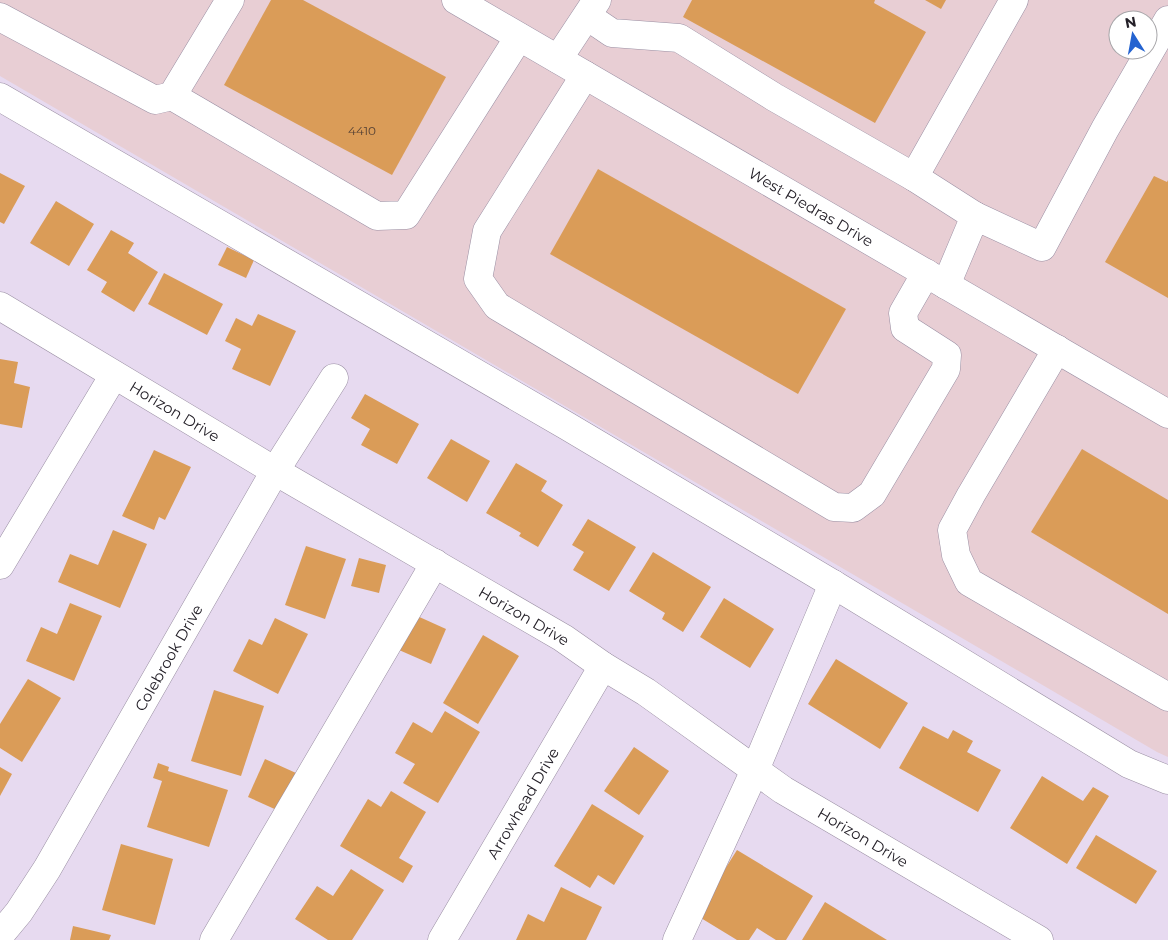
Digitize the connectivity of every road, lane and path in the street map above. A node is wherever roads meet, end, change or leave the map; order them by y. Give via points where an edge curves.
1 (230, 0) edge
2 (456, 0) edge
3 (1014, 0) edge
4 (592, 8) edge
5 (0, 17) edge
6 (1168, 20) edge
7 (519, 36) junction
8 (558, 59) junction
9 (585, 75) junction
10 (172, 96) junction
11 (0, 97) edge
12 (914, 177) junction
13 (975, 216) junction
14 (936, 279) junction
15 (0, 306) edge
16 (1057, 349) junction
17 (114, 375) junction
18 (334, 378) dead end
19 (1168, 414) edge
20 (275, 471) junction
21 (434, 563) junction
22 (0, 565) edge
23 (833, 584) junction
24 (603, 666) junction
25 (1168, 697) edge
26 (755, 770) junction
27 (1168, 780) edge
28 (0, 935) edge
29 (214, 940) edge
30 (442, 940) edge
31 (677, 940) edge
32 (1039, 940) edge

1 - 10 street
2 - 7 street, West Piedras Drive
3 - 12 street
4 - 8 street
4 - 12 street via 612,33 678,38
5 - 10 street via 155,100
6 - 13 street via 1042,247
7 - 8 street, West Piedras Drive
7 - 10 street via 406,215 377,216
8 - 9 street, West Piedras Drive
9 - 14 street, West Piedras Drive
9 - 14 street via 487,231 478,279 497,306 834,507 853,508 872,494 946,369 947,354 905,328 904,313
11 - 23 street
12 - 13 street
13 - 14 street
14 - 16 street, West Piedras Drive
15 - 17 street, Horizon Drive
16 - 19 street, West Piedras Drive
16 - 25 street via 952,530 956,554 969,582
17 - 20 street, Horizon Drive
17 - 22 street
18 - 20 street, Colebrook Drive
20 - 21 street, Horizon Drive
20 - 28 street, Colebrook Drive via 47,868
21 - 24 street, Horizon Drive via 563,638
21 - 29 street
23 - 26 street
23 - 27 street via 1129,764
24 - 26 street, Horizon Drive via 646,692
24 - 30 street, Arrowhead Drive
26 - 31 street
26 - 32 street, Horizon Drive via 783,790

